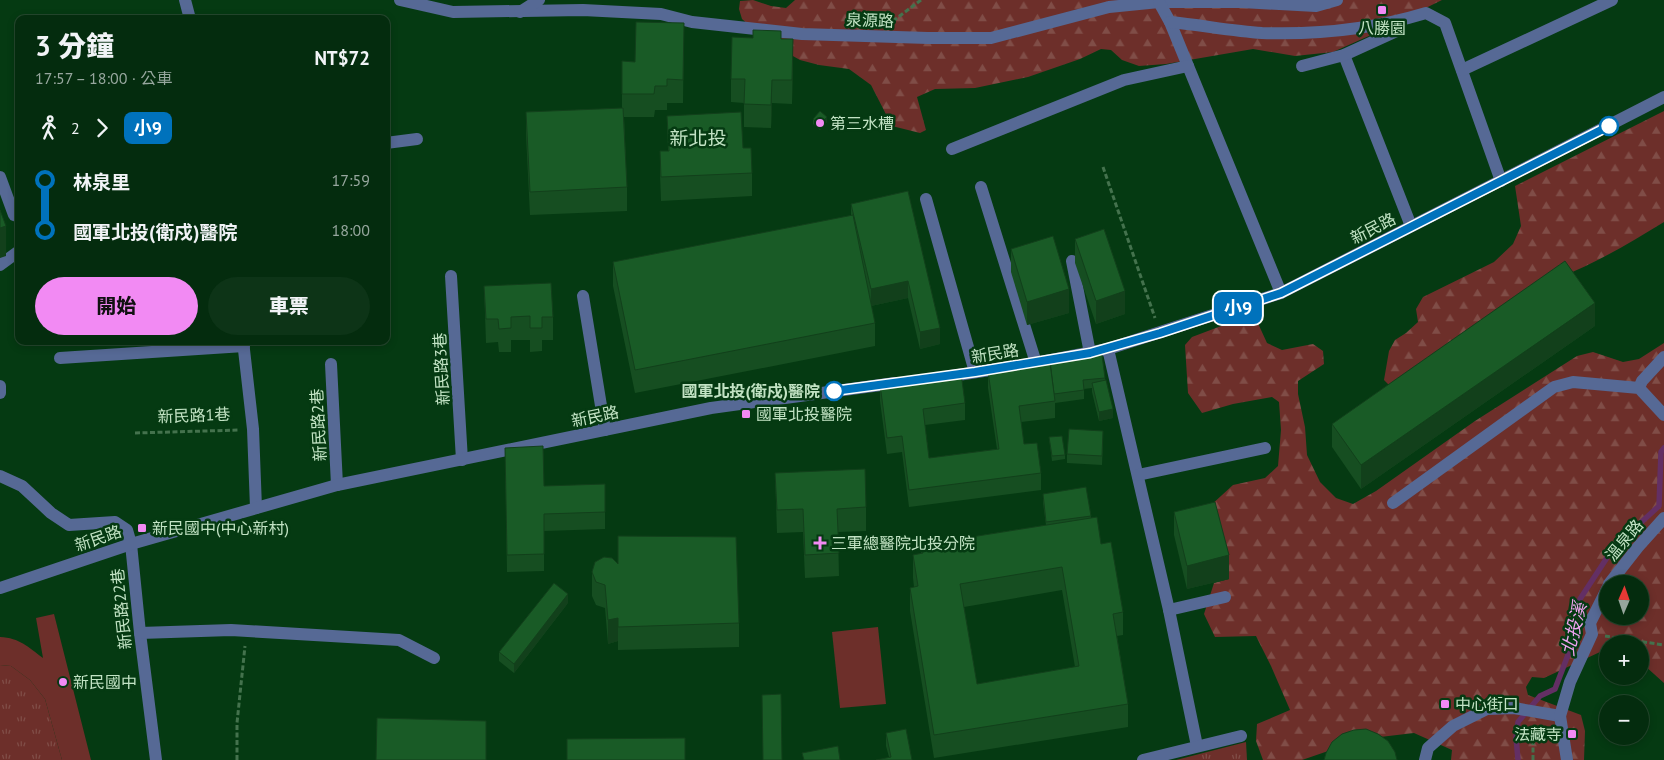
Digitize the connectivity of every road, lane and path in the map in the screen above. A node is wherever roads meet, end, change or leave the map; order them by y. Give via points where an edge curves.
1 (185, 0) edge
2 (400, 0) edge
3 (539, 0) edge
4 (920, 0) edge
5 (1337, 0) edge
6 (1612, 0) edge
7 (1159, 2) junction
8 (587, 5) edge
9 (520, 12) junction
10 (189, 15) edge
11 (892, 21) dead end
12 (1170, 22) junction
13 (1401, 29) dead end
14 (1344, 54) junction
15 (1188, 66) junction
16 (1302, 66) dead end
17 (1462, 70) junction
18 (1664, 98) edge
19 (417, 139) dead end
20 (390, 142) edge
21 (952, 149) dead end
22 (1103, 167) dead end
23 (0, 177) edge
24 (1501, 180) junction
25 (981, 187) dead end
26 (926, 199) dead end
27 (15, 215) edge
28 (1411, 226) junction
29 (15, 254) edge
30 (1072, 261) dead end
31 (0, 265) edge
32 (451, 276) dead end
33 (1281, 293) junction
34 (582, 296) dead end
35 (1160, 333) junction
36 (231, 345) edge
37 (244, 345) edge
38 (1108, 349) junction
39 (1090, 353) junction
40 (1664, 357) edge
41 (60, 358) dead end
42 (1036, 363) junction
43 (331, 364) dead end
44 (975, 372) junction
45 (936, 378) edge
46 (908, 382) edge
47 (0, 386) edge
48 (1639, 388) junction
49 (0, 393) edge
50 (1664, 415) edge
51 (253, 430) junction
52 (605, 430) junction
53 (135, 433) dead end
54 (1265, 448) dead end
55 (462, 460) junction
56 (1138, 475) junction
57 (0, 476) edge
58 (337, 485) junction
59 (1394, 503) dead end
60 (256, 508) junction
61 (1664, 518) edge
62 (131, 544) junction
63 (1616, 575) edge
64 (0, 588) edge
65 (1225, 597) dead end
66 (1599, 604) edge
67 (1169, 610) junction
68 (247, 631) junction
69 (140, 633) junction
70 (1592, 634) junction
71 (1664, 645) edge
72 (434, 658) dead end
73 (1533, 711) junction
74 (1560, 716) junction
75 (1241, 736) dead end
76 (1197, 746) junction
77 (156, 760) edge
78 (237, 760) edge
79 (1143, 760) edge
80 (1425, 760) edge
81 (1533, 760) edge
82 (1567, 760) edge

1 - 10 street
2 - 9 street, 泉源路 via 453,12
3 - 9 street
4 - 11 path
5 - 7 street, 泉源路 via 1316,6
6 - 17 street
7 - 8 street, 泉源路 via 1109,7 991,38 802,34 692,22 661,14
7 - 12 street
8 - 9 street, 泉源路
12 - 15 street
12 - 17 street via 1260,33 1299,33 1353,30 1426,13 1445,23
13 - 14 street
14 - 16 street
14 - 28 street
15 - 21 street via 1124,80
15 - 33 street
17 - 24 street
18 - 24 street, 新民路
19 - 20 street
22 - 35 path
23 - 27 street
24 - 28 street, 新民路
25 - 42 street
26 - 44 street
28 - 33 street, 新民路
29 - 31 street
30 - 39 street
32 - 55 street, 新民路3巷
33 - 35 street, 新民路
34 - 52 street
35 - 38 street, 新民路
36 - 41 street, 新民路1巷
37 - 51 street, 新民路1巷
38 - 39 street, 新民路
38 - 56 street
39 - 42 street, 新民路
40 - 48 street
42 - 44 street, 新民路
43 - 58 street, 新民路2巷
44 - 45 street, 新民路
46 - 52 street, 新民路 via 711,408
47 - 49 street
48 - 50 street
48 - 59 street via 1573,382 1554,387
51 - 53 path, 新民路1巷
51 - 60 street, 新民路1巷
52 - 55 street, 新民路
54 - 56 street
55 - 58 street, 新民路
56 - 67 street
57 - 62 street via 22,486 69,525 114,522 128,530
58 - 60 street, 新民路
60 - 62 street, 新民路
61 - 63 street, 溫泉路
62 - 64 street, 新民路
62 - 69 street, 新民路22巷
65 - 67 street
66 - 70 street, 溫泉路 via 1590,623
67 - 76 street
68 - 69 street
68 - 72 street via 399,640
68 - 78 path via 237,723
69 - 77 street, 新民路22巷
70 - 71 path
70 - 74 street, 溫泉路 via 1570,682
73 - 74 street
73 - 80 street via 1487,708 1453,726 1428,748
73 - 81 path
74 - 82 street, 溫泉路
75 - 76 street
76 - 79 street

